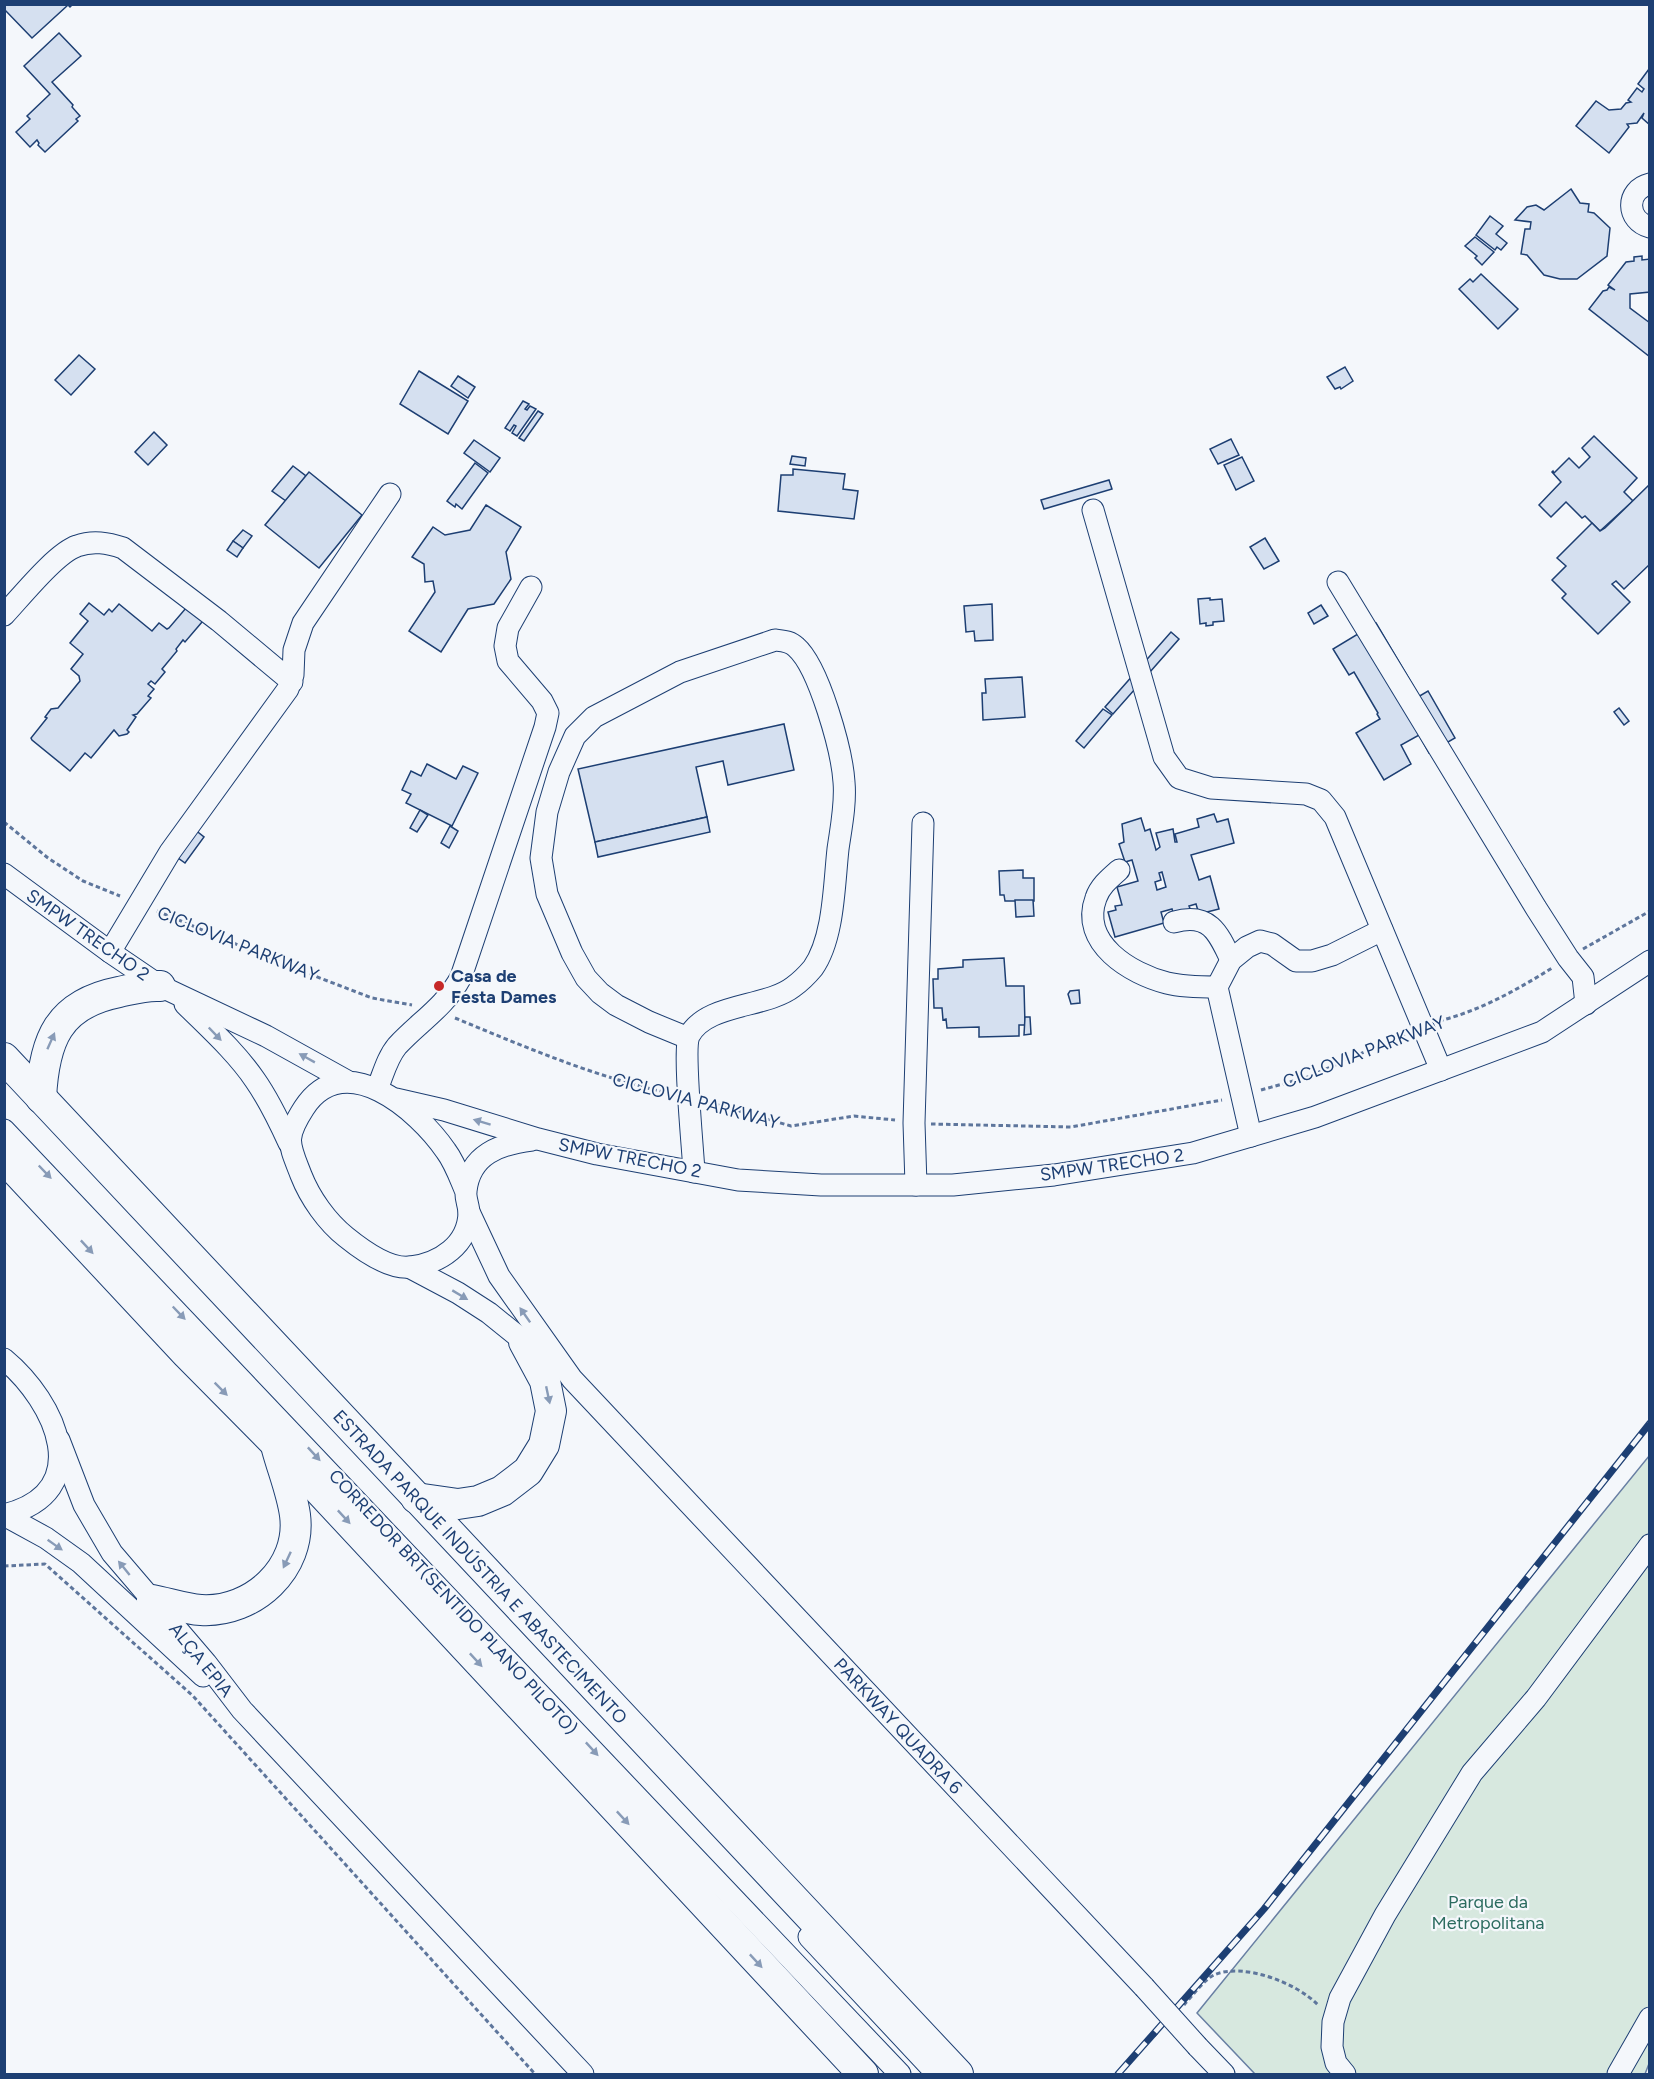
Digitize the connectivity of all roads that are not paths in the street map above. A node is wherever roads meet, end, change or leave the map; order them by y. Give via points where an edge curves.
1 (1650, 184) edge
2 (1650, 227) edge
3 (390, 494) dead end
4 (1093, 510) dead end
5 (1338, 582) dead end
6 (531, 587) dead end
7 (4, 615) edge
8 (292, 682) junction
9 (923, 823) dead end
10 (1119, 870) dead end
11 (4, 874) edge
12 (1174, 922) dead end
13 (1382, 930) junction
14 (110, 952) junction
15 (1231, 960) junction
16 (1650, 961) edge
17 (1218, 987) junction
18 (167, 990) junction
19 (1586, 1004) junction
20 (688, 1038) junction
21 (4, 1058) edge
22 (1441, 1070) junction
23 (4, 1076) edge
24 (347, 1081) junction
25 (377, 1089) junction
26 (41, 1098) junction
27 (396, 1099) junction
28 (4, 1130) edge
29 (1251, 1136) junction
30 (538, 1139) junction
31 (289, 1143) junction
32 (4, 1158) edge
33 (694, 1172) junction
34 (916, 1185) junction
35 (467, 1202) junction
36 (409, 1268) junction
37 (524, 1342) junction
38 (4, 1359) edge
39 (572, 1379) junction
40 (59, 1440) junction
41 (275, 1443) junction
42 (416, 1498) junction
43 (4, 1515) edge
44 (1650, 1545) edge
45 (152, 1600) junction
46 (242, 1710) junction
47 (1650, 2019) edge
48 (583, 2074) edge
49 (863, 2074) edge
50 (900, 2074) edge
51 (937, 2074) edge
52 (958, 2074) edge
53 (1224, 2074) edge
54 (1345, 2074) edge
55 (1618, 2074) edge

1 - 2 street via 1638,189 1631,202 1634,218
3 - 8 street via 303,623 294,650
4 - 13 street via 1164,757 1179,778 1211,788 1306,794 1321,800 1335,817
5 - 19 street via 1568,958 1583,976
6 - 25 street via 508,628 505,646 508,661 548,713 545,727 460,977 448,998 396,1047
7 - 8 street via 75,546 108,543 133,555
8 - 14 street via 170,852
9 - 34 street via 914,1122
10 - 17 street via 1095,899 1096,932 1105,949 1146,976 1168,983
11 - 14 street, SMPW TRECHO 2
12 - 15 street via 1190,918 1203,922 1214,930
13 - 15 street via 1312,961 1296,961 1272,944 1260,941
13 - 22 street
14 - 18 street, SMPW TRECHO 2
15 - 17 street
16 - 19 street, SMPW TRECHO 2
17 - 29 street
24 -> 18 street via 266,1036
26 -> 18 highway via 46,1052 71,1012 98,996 150,986
18 -> 31 street via 233,1053 254,1079
19 - 22 street, SMPW TRECHO 2 via 1542,1032
20 - 20 street via 616,1005 586,978 547,894 541,858 547,812 575,736 594,717 680,672 775,640 787,641 804,655 815,677 841,752 845,784 823,947 813,968 793,988 704,1020
20 - 33 street
21 - 26 highway, ESTRADA PARQUE INDÚSTRIA E ABASTECIMENTO
22 - 29 street, SMPW TRECHO 2 via 1316,1117
23 - 51 street
24 - 25 street
24 - 31 street via 329,1085 309,1100
25 - 27 street
26 - 42 highway, ESTRADA PARQUE INDÚSTRIA E ABASTECIMENTO
30 -> 27 street
27 - 35 street via 420,1119 447,1151
28 -> 50 street, CORREDOR BRT(SENTIDO PLANO PILOTO)
29 - 34 street, SMPW TRECHO 2 via 1193,1153 1054,1175
30 - 33 street, SMPW TRECHO 2
30 - 35 street via 507,1143 492,1150 472,1172
31 - 36 street via 306,1188 338,1231 364,1252
32 -> 41 highway
33 - 34 street, SMPW TRECHO 2 via 738,1180 821,1185
35 - 36 street via 466,1231 455,1248 437,1260
39 -> 35 street, PARKWAY QUADRA 6 via 499,1276
36 -> 37 street, PARKWAY QUADRA 6 via 458,1293
37 - 39 street, PARKWAY QUADRA 6
37 -> 42 highway via 545,1381 551,1411 544,1445 528,1471 502,1491 478,1501 458,1504
38 - 40 street, ALÇA EPIA via 40,1400
39 - 53 street, PARKWAY QUADRA 6, bridge
40 - 43 street via 60,1467 54,1483 43,1497 23,1510
45 -> 40 street, ALÇA EPIA via 112,1553 84,1505
41 -> 45 highway via 296,1516 295,1541 287,1565 272,1583 248,1600 226,1608 202,1610
41 -> 49 highway
42 - 52 highway, ESTRADA PARQUE INDÚSTRIA E ABASTECIMENTO
43 -> 46 street, ALÇA EPIA via 81,1563
44 - 54 street via 1536,1698 1472,1773 1385,1915 1340,1998 1333,2022 1332,2047 1336,2063
45 - 46 street, ALÇA EPIA
46 - 48 street
47 - 55 street

